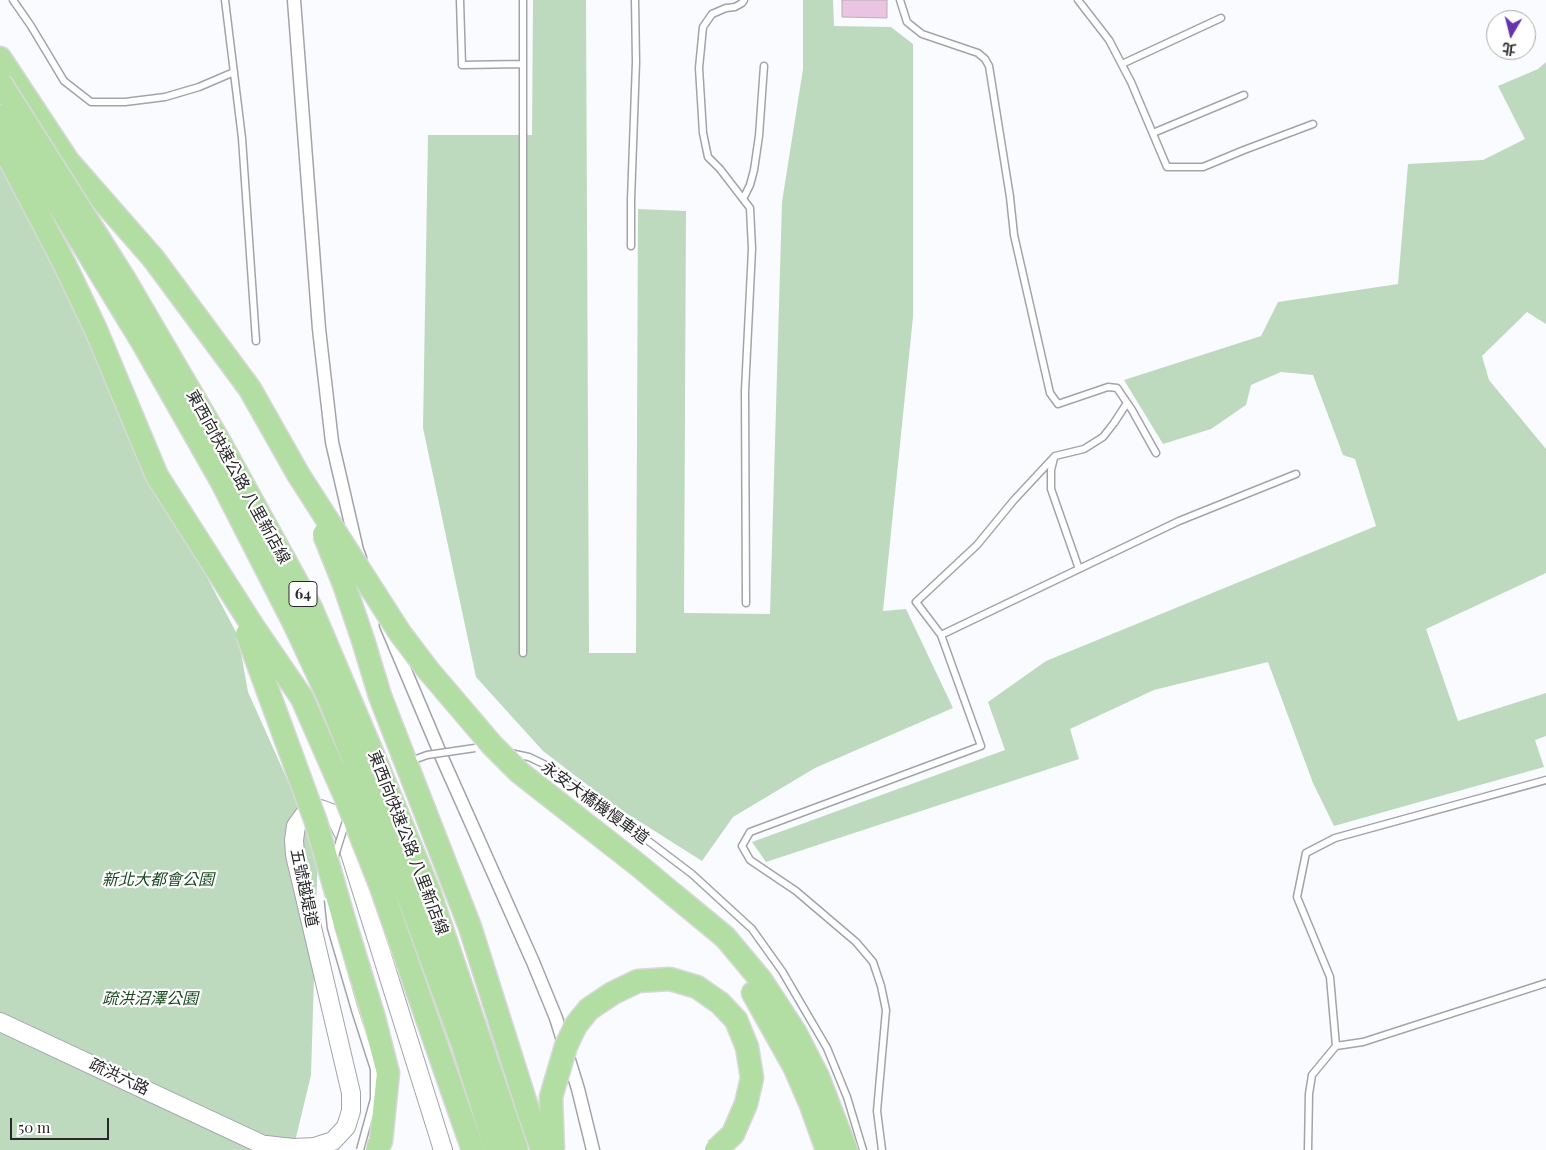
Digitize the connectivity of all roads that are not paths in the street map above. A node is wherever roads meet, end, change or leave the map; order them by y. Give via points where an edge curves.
1 (13, 0) edge
2 (226, 0) edge
3 (294, 0) edge
4 (460, 0) edge
5 (523, 0) edge
6 (635, 0) edge
7 (744, 0) edge
8 (900, 0) edge
9 (1078, 0) edge
10 (1221, 18) dead end
11 (0, 58) edge
12 (523, 64) junction
13 (1122, 64) junction
14 (764, 66) dead end
15 (234, 72) junction
16 (0, 82) edge
17 (1244, 95) dead end
18 (0, 116) edge
19 (1313, 124) dead end
20 (1153, 133) junction
21 (0, 141) edge
22 (743, 198) junction
23 (631, 246) dead end
24 (256, 341) dead end
25 (1127, 403) junction
26 (1156, 453) dead end
27 (1055, 456) junction
28 (298, 474) junction
29 (1296, 474) dead end
30 (158, 476) junction
31 (1079, 569) junction
32 (746, 603) dead end
33 (941, 635) junction
34 (523, 654) dead end
35 (398, 773) dead end
36 (392, 780) dead end
37 (1546, 780) edge
38 (365, 805) dead end
39 (358, 812) dead end
40 (326, 886) dead end
41 (327, 895) dead end
42 (674, 895) junction
43 (1546, 983) edge
44 (0, 1022) edge
45 (1336, 1046) junction
46 (270, 1148) edge
47 (360, 1150) edge
48 (377, 1150) edge
49 (443, 1150) edge
50 (473, 1150) edge
51 (496, 1150) edge
52 (517, 1150) edge
53 (542, 1150) edge
54 (553, 1150) edge
55 (593, 1150) edge
56 (716, 1150) edge
57 (827, 1150) edge
58 (846, 1150) edge
59 (863, 1150) edge
60 (882, 1150) edge
61 (1308, 1150) edge

1 - 15 lane via 64,81 91,102 165,97
2 - 15 lane
3 - 55 street via 318,329 332,442 357,550 403,666 556,1018
4 - 12 lane via 462,65
5 - 12 lane
6 - 23 lane
7 - 22 lane via 712,14 703,28 699,68 703,133 708,156
8 - 25 lane via 907,22 922,34 978,53 989,66 1014,235 1050,393 1058,404 1108,387 1117,388
9 - 13 lane via 1109,40
10 - 13 lane
11 - 28 highway, bridge via 68,161 153,258 250,388
12 - 34 lane
13 - 20 lane
14 - 22 lane via 754,170
15 - 24 lane via 242,138
16 - 52 highway, 東西向快速公路 八里新店線 / 64, bridge via 125,280 311,608 430,894
17 - 20 lane
18 - 51 highway, 東西向快速公路 八里新店線 / 64, bridge via 54,197 143,343 222,482 295,625 329,698 411,904 463,1045
19 - 20 lane via 1203,167 1167,167
21 - 30 highway, bridge via 96,330
22 - 32 lane via 750,208 752,249 745,391
25 - 26 lane
25 - 27 lane via 1104,437 1084,449
27 - 31 lane via 1051,489
27 - 33 lane via 977,545 916,602
28 - 42 highway, bridge via 400,633 492,744 519,772
28 - 53 highway, bridge via 344,584 380,696 470,927
29 - 31 lane via 1178,521
30 - 48 highway, bridge via 249,638 316,822 388,1073 381,1141
30 - 50 highway, bridge via 302,698 381,887
31 - 33 lane
33 - 60 lane via 981,746 750,832 742,846 750,860 796,891 856,942 873,962 886,1010 877,1110
35 - 59 lane, 永安大橋機慢車道, bridge via 412,760 427,755 475,748 529,757 552,768 692,874 752,929 782,971 827,1048 847,1097
36 - 38 lane, bridge
37 - 45 lane via 1335,838 1306,853 1297,897 1330,977
39 - 40 lane, bridge via 345,824
41 - 47 lane, bridge via 331,928 374,1069 374,1098
42 - 57 highway via 750,987 795,1068
42 - 58 highway via 725,936 761,980 795,1032 818,1077
43 - 45 lane via 1363,1042
44 - 46 street, 疏洪六路
45 - 61 lane via 1312,1074
46 - 49 street, 五號越堤道 via 314,1147 333,1141 346,1127 351,1111 351,1093 295,855 296,826 304,815 320,809 331,814 344,834
54 - 56 highway, bridge via 551,1097 566,1046 576,1025 588,1009 613,993 638,981 670,979 697,986 720,1003 736,1020 747,1047 752,1078 746,1104 733,1134

